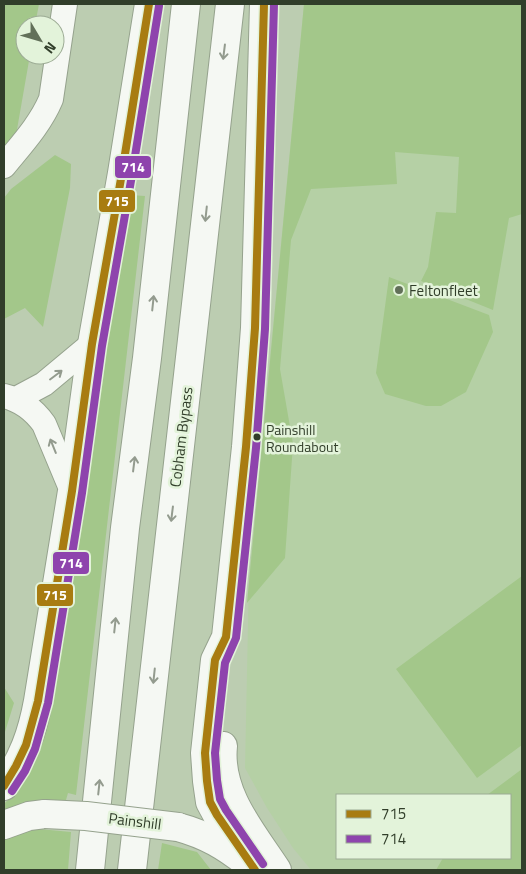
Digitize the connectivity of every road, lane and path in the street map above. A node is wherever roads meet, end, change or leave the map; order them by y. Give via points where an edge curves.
1 (64, 4) edge
2 (148, 4) edge
3 (186, 4) edge
4 (230, 4) edge
5 (264, 4) edge
6 (4, 166) edge
7 (92, 344) junction
8 (10, 398) edge
9 (72, 492) junction
10 (226, 637) junction
11 (4, 786) edge
12 (4, 825) edge
13 (252, 868) edge
14 (90, 870) edge
15 (132, 870) edge
16 (277, 870) edge

1 - 6 street via 51,99 36,127
2 - 7 main road
14 -> 3 main road via 125,528
4 -> 15 main road, Cobham Bypass
5 - 10 main road via 255,328
8 -> 7 street via 44,384
7 - 9 main road
9 -> 8 street via 44,424 34,411
9 - 11 main road via 32,730
10 - 13 main road via 215,660 205,753 207,781 210,802
10 - 16 main road via 229,685 222,753 226,782 240,817
12 - 13 main road, Painshill, bridge via 44,814 178,827 207,836

